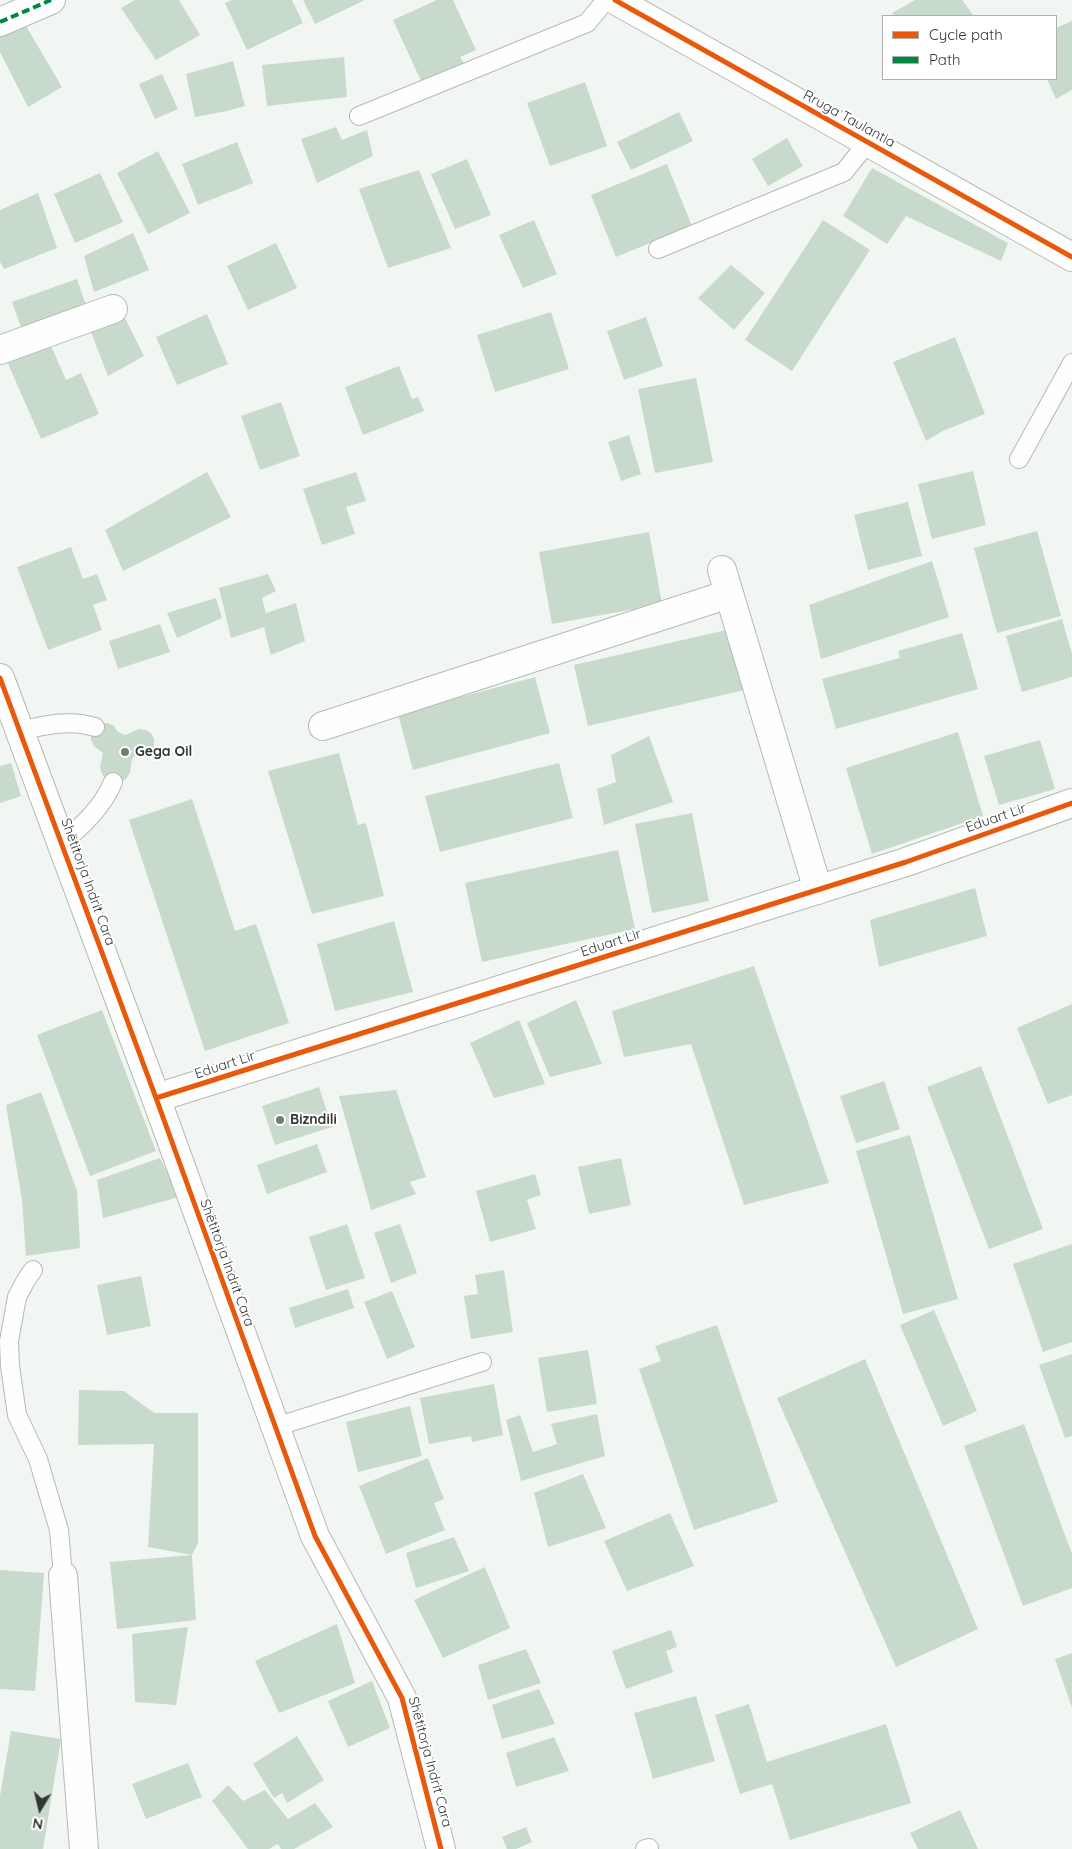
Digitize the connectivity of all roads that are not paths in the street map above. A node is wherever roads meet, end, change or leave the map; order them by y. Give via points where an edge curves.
1 (51, 0) edge
2 (606, 0) edge
3 (615, 0) edge
4 (0, 22) edge
5 (360, 116) dead end
6 (868, 142) junction
7 (658, 249) dead end
8 (1072, 258) edge
9 (113, 309) dead end
10 (0, 350) edge
11 (1072, 362) edge
12 (1020, 459) dead end
13 (0, 678) edge
14 (323, 726) dead end
15 (95, 727) dead end
16 (20, 731) junction
17 (113, 782) dead end
18 (1072, 803) edge
19 (61, 844) junction
20 (818, 890) junction
21 (156, 1098) junction
22 (33, 1270) dead end
23 (482, 1362) dead end
24 (275, 1427) junction
25 (63, 1576) joint
26 (84, 1849) edge
27 (441, 1849) edge

1 - 4 street
2 - 5 lane via 587,23
3 - 6 street, Rruga Taulantia
6 - 7 lane via 844,172
6 - 8 street, Rruga Taulantia
9 - 10 street
11 - 12 lane
13 - 16 street, Shëtitorja Indrit Cara
14 - 20 street via 725,582
15 - 16 lane via 56,723
16 - 19 street, Shëtitorja Indrit Cara
17 - 19 lane via 96,810
18 - 20 street, Eduart Lir
19 - 21 street, Shëtitorja Indrit Cara
20 - 21 street, Eduart Lir
21 - 24 street, Shëtitorja Indrit Cara
22 - 25 lane via 17,1297 9,1341 10,1366 17,1415 38,1459 59,1530
23 - 24 lane
24 - 27 street, Shëtitorja Indrit Cara via 315,1536 402,1698
25 - 26 street

